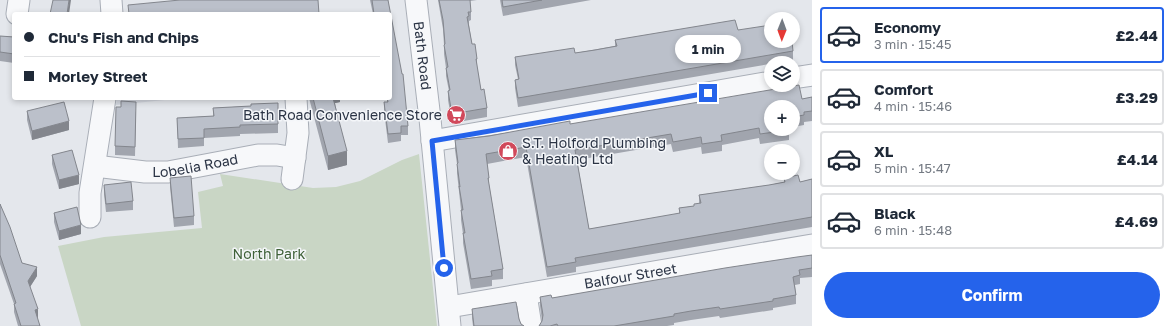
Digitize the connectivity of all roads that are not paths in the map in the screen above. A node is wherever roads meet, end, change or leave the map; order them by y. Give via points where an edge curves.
1 (19, 0) edge
2 (111, 0) edge
3 (416, 0) edge
4 (16, 12) edge
5 (112, 12) edge
6 (812, 75) edge
7 (800, 77) edge
8 (764, 83) edge
9 (105, 100) edge
10 (296, 100) edge
11 (432, 141) junction
12 (295, 158) junction
13 (95, 166) junction
14 (292, 179) dead end
15 (90, 217) dead end
16 (812, 245) edge
17 (526, 294) junction
18 (450, 317) edge
19 (531, 326) edge

1 - 4 street
2 - 5 street
3 - 11 street, Bath Road
6 - 7 street
8 - 11 street
9 - 13 street
10 - 12 street via 298,133
11 - 18 street, Bath Road
12 - 13 street, Lobelia Road via 258,155 168,172
12 - 14 street
13 - 15 street via 90,194
16 - 17 street, Balfour Street
17 - 18 street, Balfour Street
17 - 19 street

